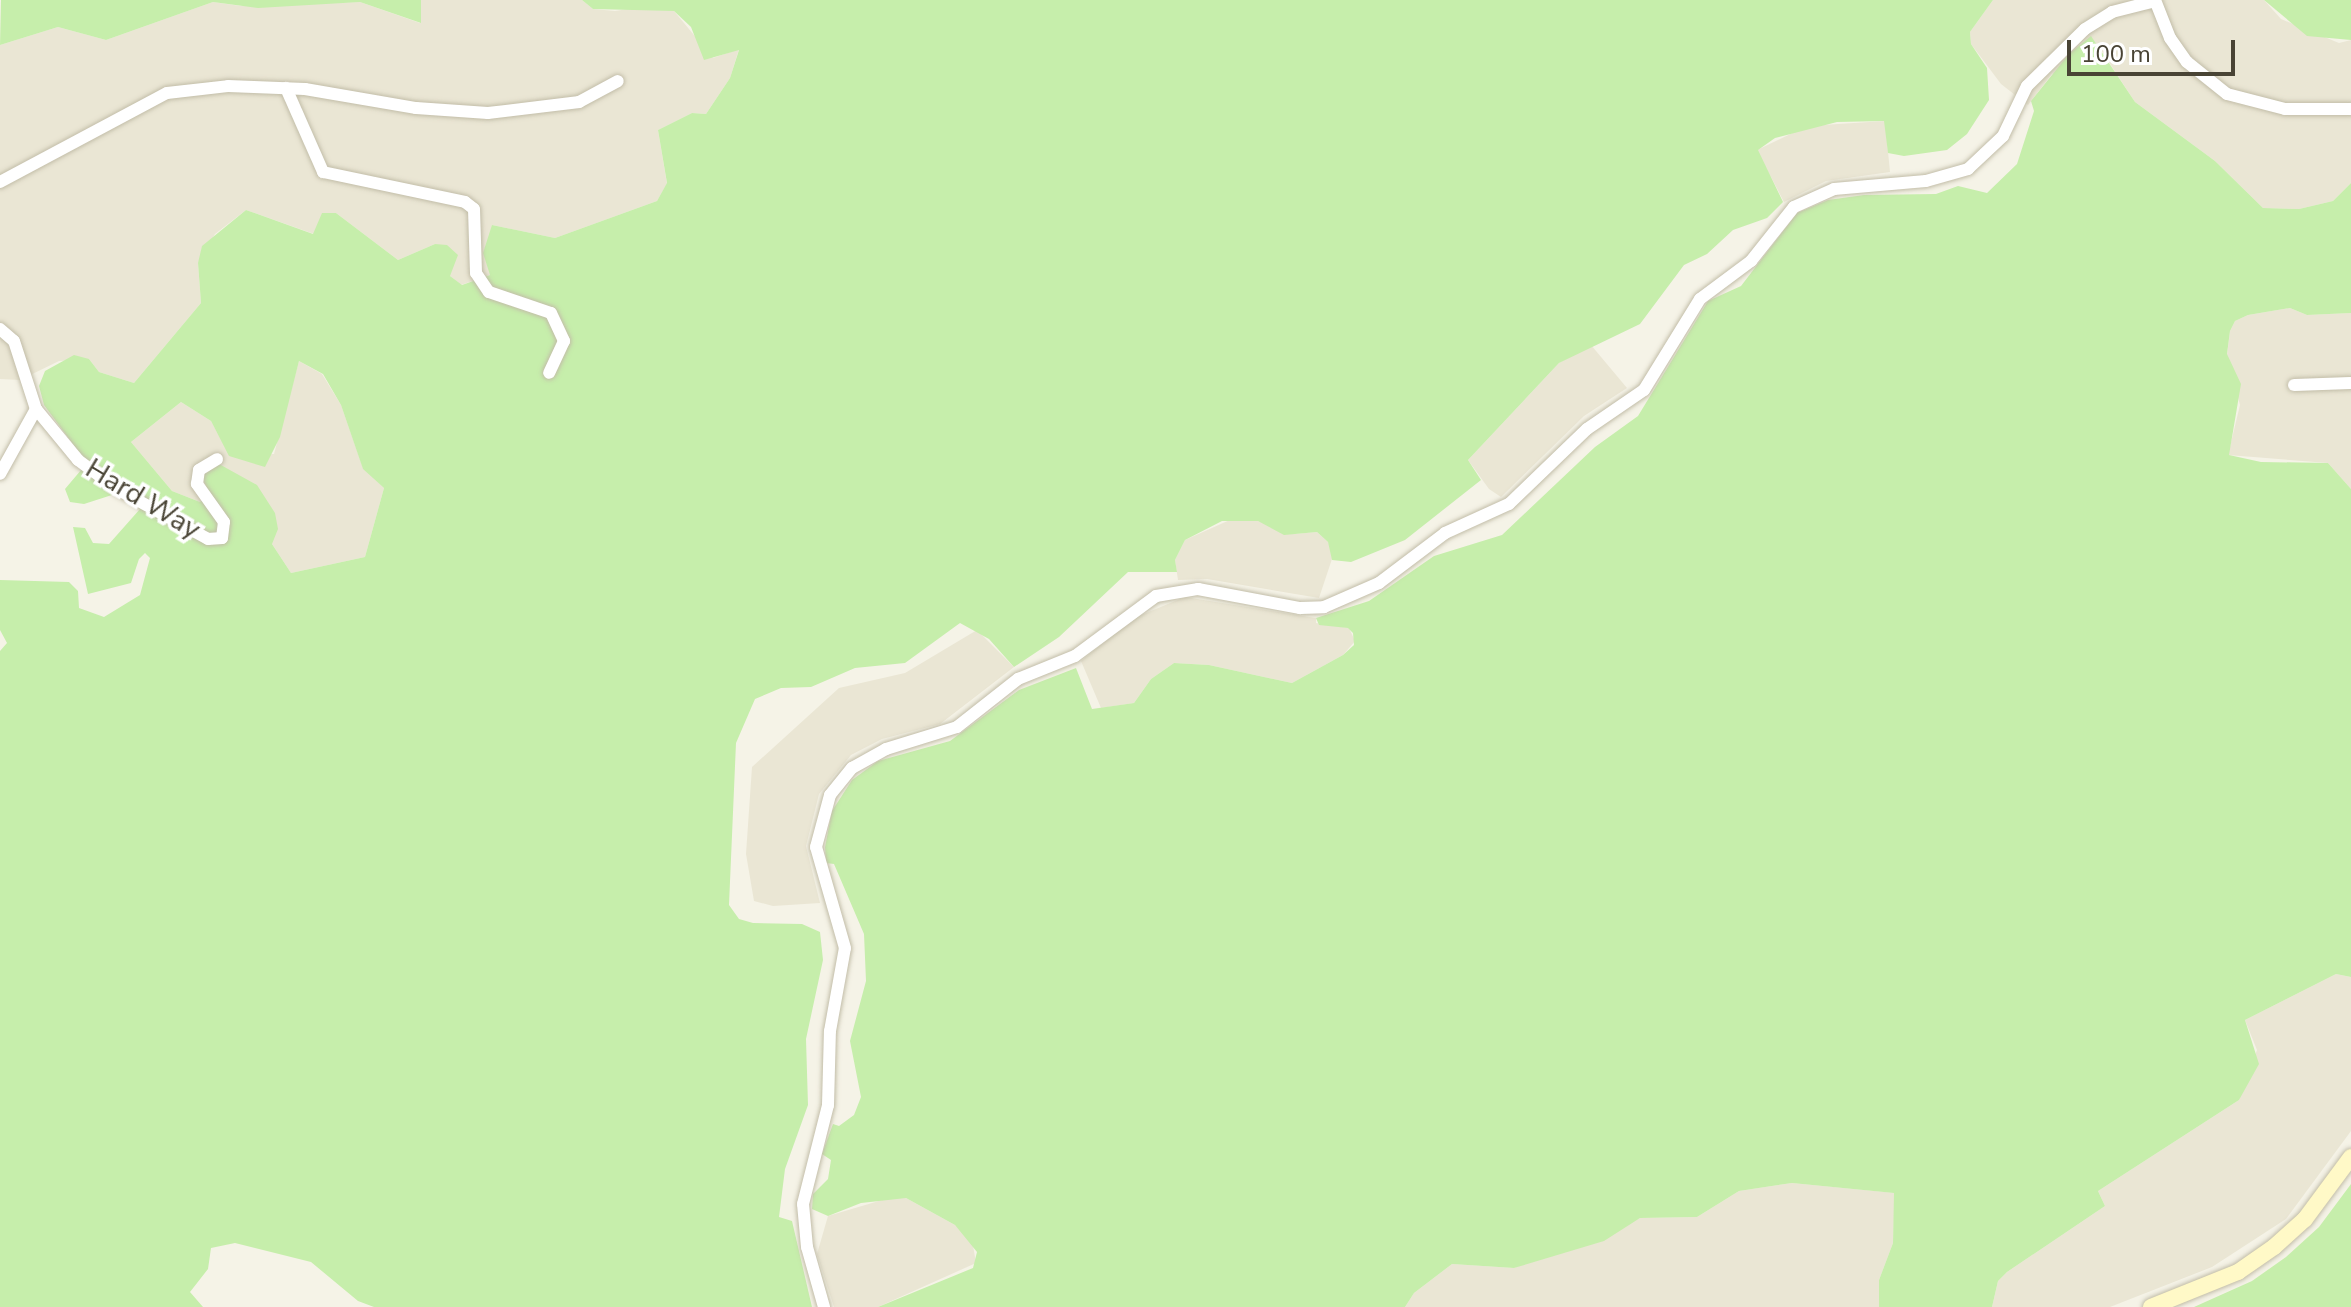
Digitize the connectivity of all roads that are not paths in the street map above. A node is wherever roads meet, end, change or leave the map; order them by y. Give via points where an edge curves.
1 (2155, 0) edge
2 (618, 81) dead end
3 (286, 88) junction
4 (2351, 109) edge
5 (0, 182) edge
6 (0, 329) edge
7 (549, 373) dead end
8 (2351, 383) edge
9 (2294, 385) dead end
10 (36, 409) junction
11 (217, 459) dead end
12 (0, 474) edge
13 (2351, 1157) edge
14 (824, 1307) edge
15 (2151, 1307) edge

1 - 4 street via 2170,38 2187,62 2227,94 2285,109
1 - 14 street via 2112,12 2085,29 2027,86 2003,136 1968,169 1926,181 1834,189 1794,207 1751,261 1700,299 1644,390 1587,429 1509,504 1445,533 1379,583 1344,601 1313,607 1198,589 1156,596 1075,656 1018,679 957,727 886,749 852,768 830,795 816,847 845,948 830,1031 828,1105 803,1204 807,1247
2 - 3 street via 579,102 488,113
3 - 5 street via 228,86 167,93
3 - 7 street via 323,172 465,202 474,209 476,273 489,292 551,313 564,341
6 - 10 street via 14,341
8 - 9 street
10 - 11 street, Hard Way via 78,460 117,489 208,539 222,538 224,522 197,484 205,461
10 - 12 street
13 - 15 street via 2305,1219 2274,1247 2225,1278

